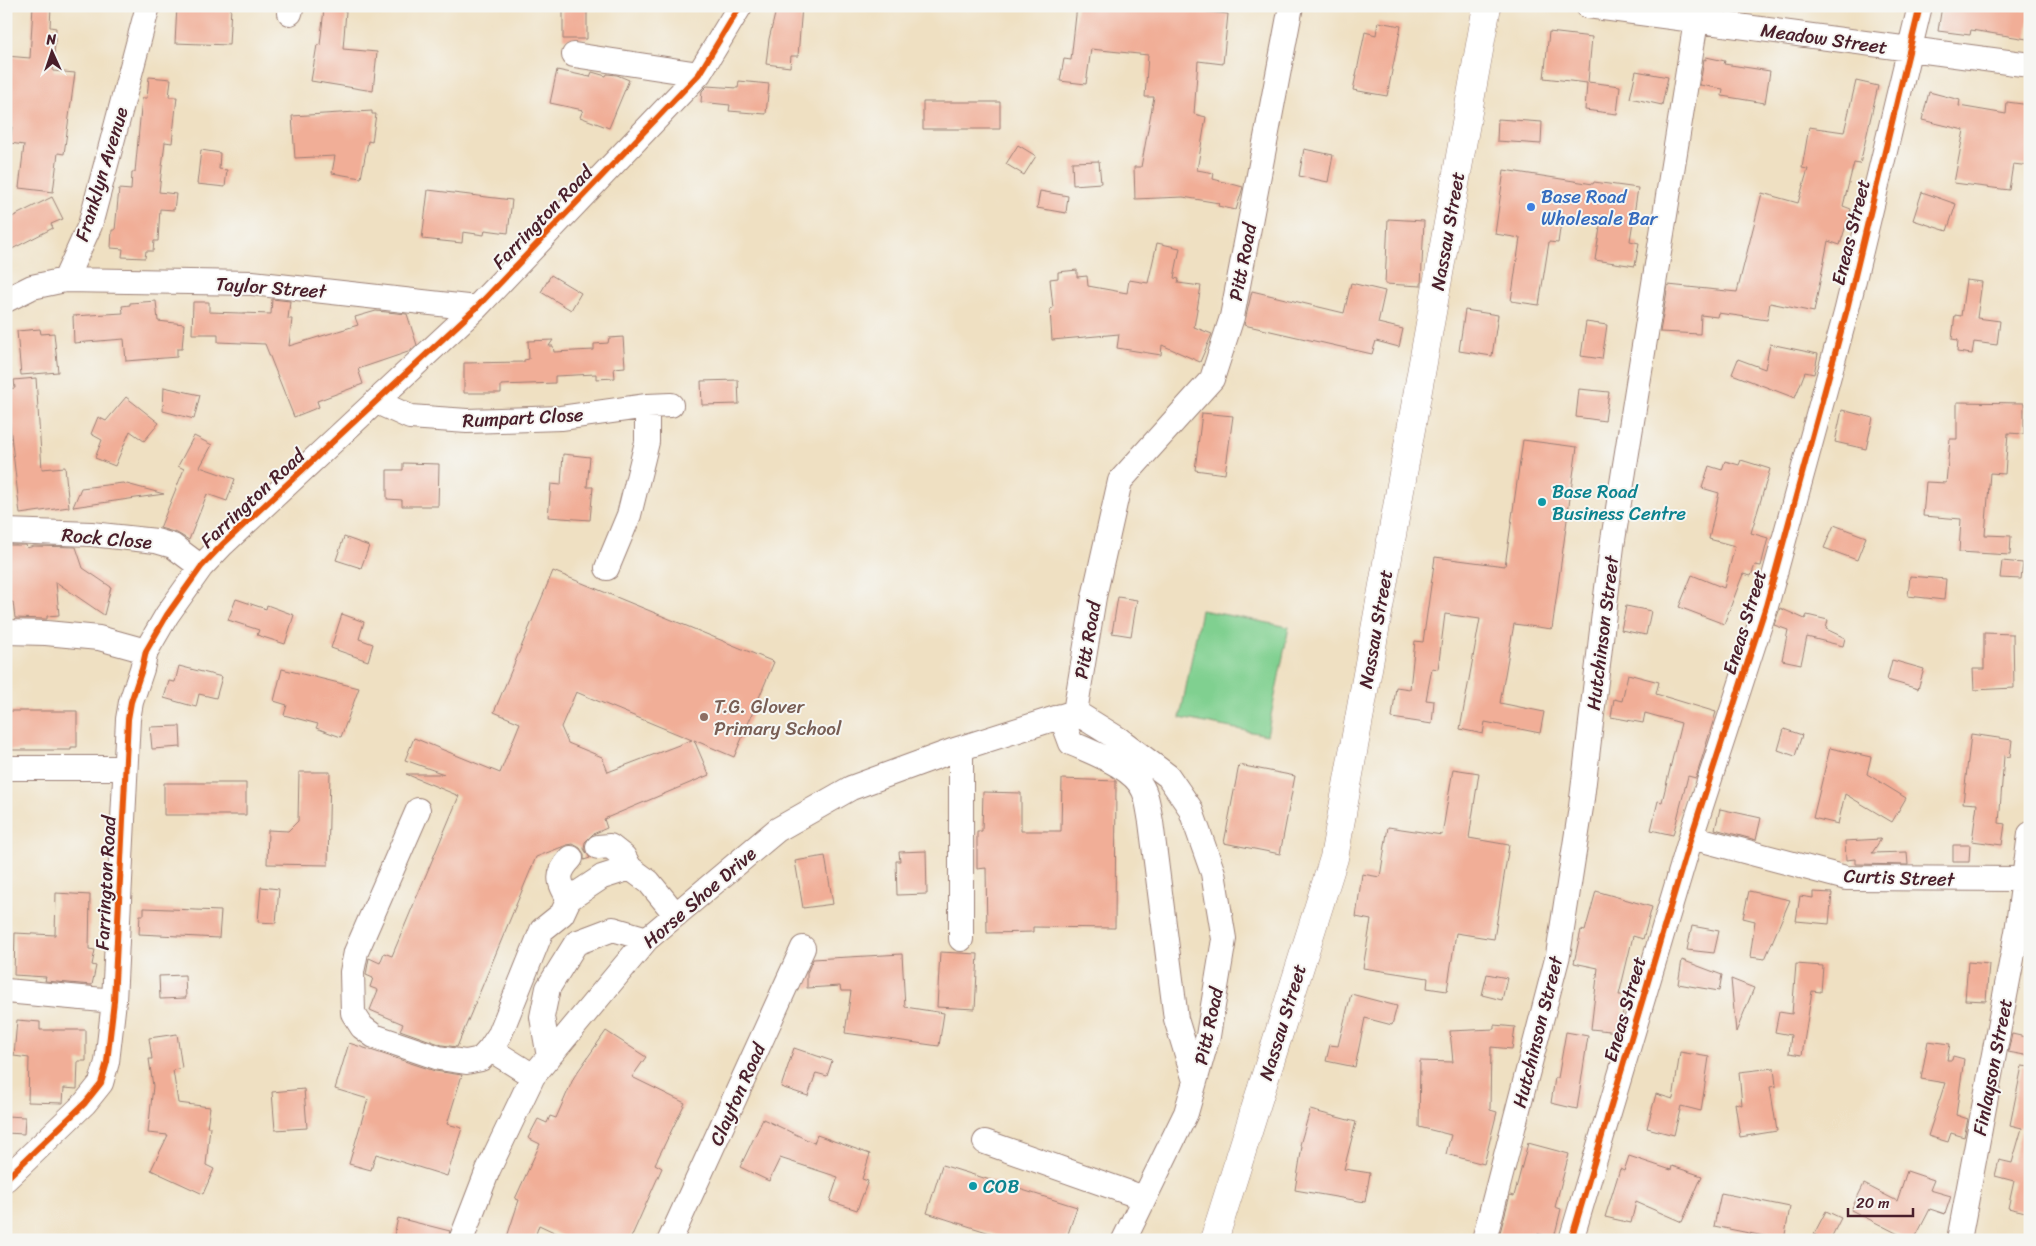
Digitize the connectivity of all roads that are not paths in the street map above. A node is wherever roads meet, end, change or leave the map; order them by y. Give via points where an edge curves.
1 (148, 6) edge
2 (740, 6) edge
3 (1291, 6) edge
4 (1486, 6) edge
5 (1588, 6) edge
6 (1920, 6) edge
7 (1696, 21) junction
8 (1911, 49) junction
9 (574, 55) dead end
10 (2030, 65) edge
11 (699, 74) junction
12 (65, 280) junction
13 (6, 300) edge
14 (476, 308) junction
15 (377, 402) junction
16 (671, 405) dead end
17 (647, 406) junction
18 (6, 531) edge
19 (201, 567) junction
20 (607, 568) dead end
21 (6, 632) edge
22 (146, 651) junction
23 (1068, 714) junction
24 (961, 749) junction
25 (6, 768) edge
26 (126, 768) junction
27 (418, 810) dead end
28 (2030, 834) edge
29 (1691, 837) junction
30 (598, 847) dead end
31 (571, 858) dead end
32 (630, 868) junction
33 (2023, 880) junction
34 (569, 899) junction
35 (676, 915) junction
36 (647, 939) junction
37 (961, 939) dead end
38 (803, 948) dead end
39 (6, 991) edge
40 (114, 1001) junction
41 (490, 1050) junction
42 (549, 1057) junction
43 (533, 1076) junction
44 (1195, 1082) junction
45 (985, 1142) dead end
46 (6, 1179) edge
47 (1144, 1198) junction
48 (461, 1240) edge
49 (670, 1240) edge
50 (1124, 1240) edge
51 (1214, 1240) edge
52 (1484, 1240) edge
53 (1571, 1240) edge
54 (1958, 1240) edge

1 - 12 street, Franklyn Avenue via 90,225
2 - 11 street, Farrington Road
3 - 23 street, Pitt Road via 1232,317 1212,379 1120,481
4 - 51 main road, Nassau Street via 1334,858
5 - 7 street, Meadow Street
6 - 8 street, Eneas Street
7 - 8 street, Meadow Street
7 - 52 street, Hutchinson Street via 1612,546 1581,807 1558,955
8 - 10 street, Meadow Street
8 - 29 street, Eneas Street via 1846,312 1766,606
9 - 11 street
11 - 14 street, Farrington Road
12 - 13 street via 32,287
12 - 14 street, Taylor Street via 252,283
14 - 15 street, Farrington Road
15 - 17 street, Rumpart Close via 410,417 466,421 561,418
15 - 19 street, Farrington Road
16 - 17 street, Rumpart Close
17 - 20 street via 647,442 634,497
18 - 19 street, Rock Close via 91,534 156,541 173,546
19 - 22 street, Farrington Road via 167,614
21 - 22 street via 99,638
22 - 26 street, Farrington Road via 128,719
23 - 24 street, Horse Shoe Drive
23 - 44 street via 1071,743 1115,764 1132,775 1144,790 1151,822 1176,1019
23 - 44 street, Pitt Road via 1120,740 1168,776 1190,808 1213,873 1224,939 1208,1036
24 - 35 street, Horse Shoe Drive via 851,788 777,830
24 - 37 street
25 - 26 street
26 - 40 street, Farrington Road
27 - 41 street via 356,952 352,972 353,1013 374,1036 439,1058 466,1062 481,1058
28 - 33 street, Finlayson Street
29 - 33 street, Curtis Street via 1846,878
29 - 53 street, Eneas Street
30 - 32 street via 610,846 624,857
31 - 34 street via 559,876
32 - 34 street via 602,878
32 - 35 street via 648,882
33 - 54 street, Finlayson Street via 2017,932
34 - 41 street via 562,914 542,930 500,1034
35 - 36 street, Horse Shoe Drive
36 - 42 street, Horse Shoe Drive
36 - 42 street via 613,929 576,943 548,988 542,1017
38 - 49 street, Clayton Road
39 - 40 street
40 - 46 street, Farrington Road via 107,1062 101,1083 86,1103
41 - 43 street
42 - 43 street, Horse Shoe Drive
43 - 48 street, Horse Shoe Drive via 488,1170
44 - 47 street, Pitt Road via 1186,1113
45 - 47 street
47 - 50 street, Pitt Road

